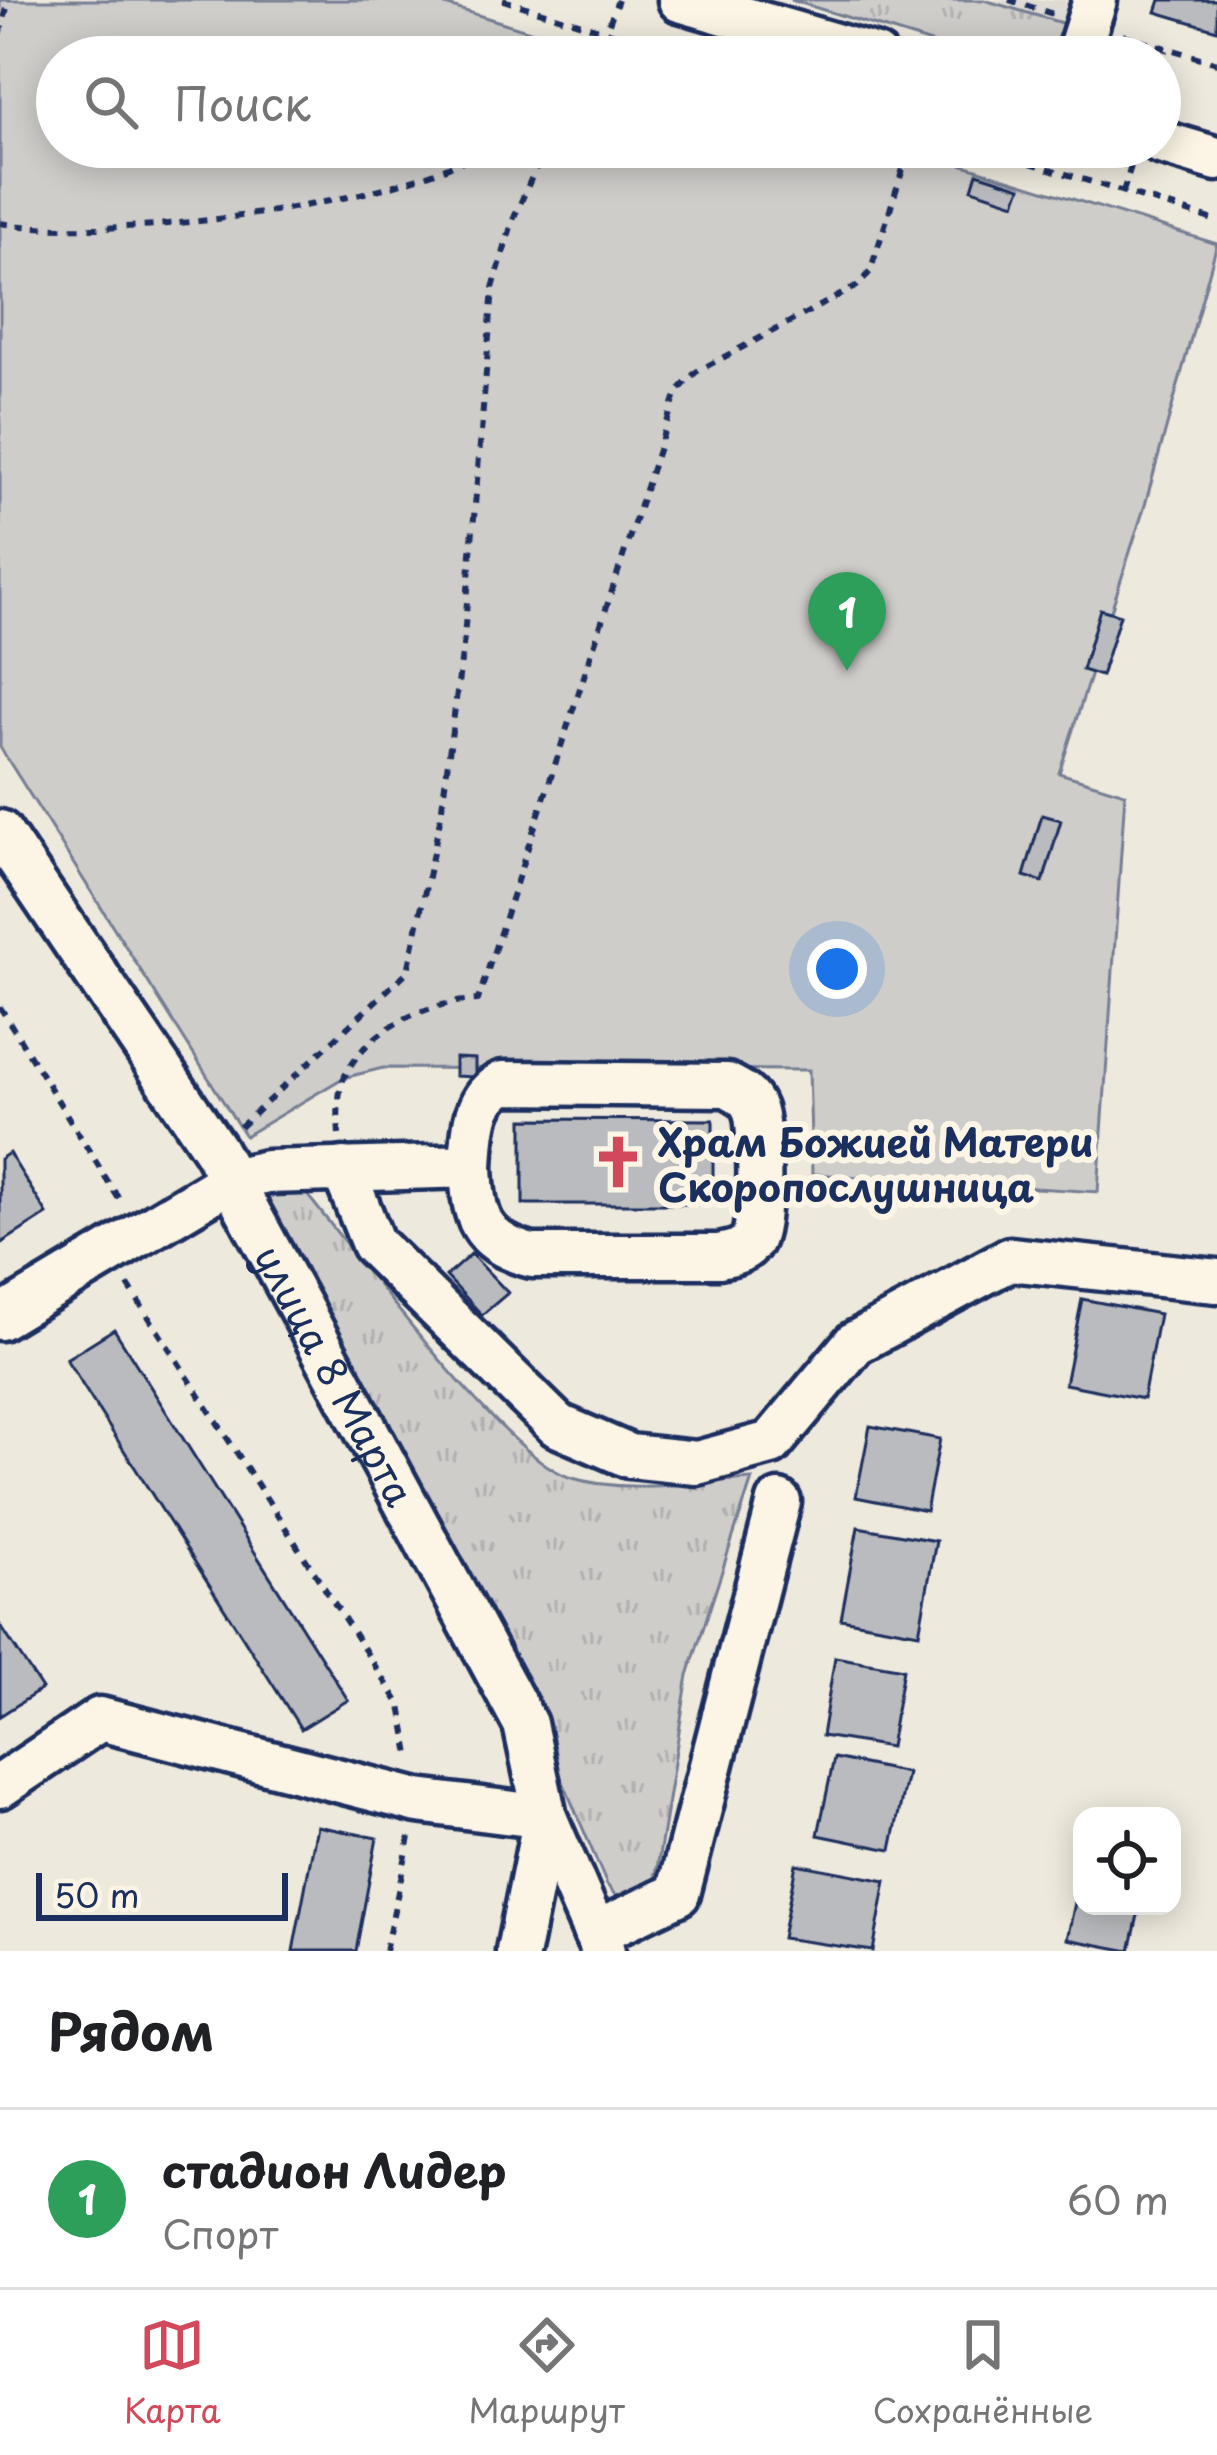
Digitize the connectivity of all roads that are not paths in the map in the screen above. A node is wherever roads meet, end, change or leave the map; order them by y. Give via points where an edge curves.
1 (680, 0) edge
2 (1095, 0) edge
3 (804, 36) edge
4 (1084, 36) edge
5 (1181, 148) edge
6 (1217, 159) edge
7 (0, 832) edge
8 (223, 1165) junction
9 (471, 1166) junction
10 (343, 1168) junction
11 (1217, 1281) edge
12 (0, 1318) edge
13 (779, 1502) dead end
14 (0, 1786) edge
15 (545, 1817) junction
16 (599, 1942) edge
17 (518, 1951) edge

1 - 3 street
2 - 4 street
5 - 6 street
7 - 8 street, улица 8 Марта
8 - 10 street
8 - 12 street via 142,1234
8 - 15 street, улица 8 Марта via 525,1724
9 - 9 street via 485,1232 504,1249 532,1256 719,1256 740,1252 758,1222 757,1120 742,1092 727,1085 503,1083 492,1088 473,1125
9 - 10 street
10 - 11 street via 373,1244 557,1425 629,1456 697,1463 771,1442 855,1343 1010,1259
13 - 16 street via 679,1894
14 - 15 street via 100,1719 418,1801
15 - 16 street, улица 8 Марта
15 - 17 street

